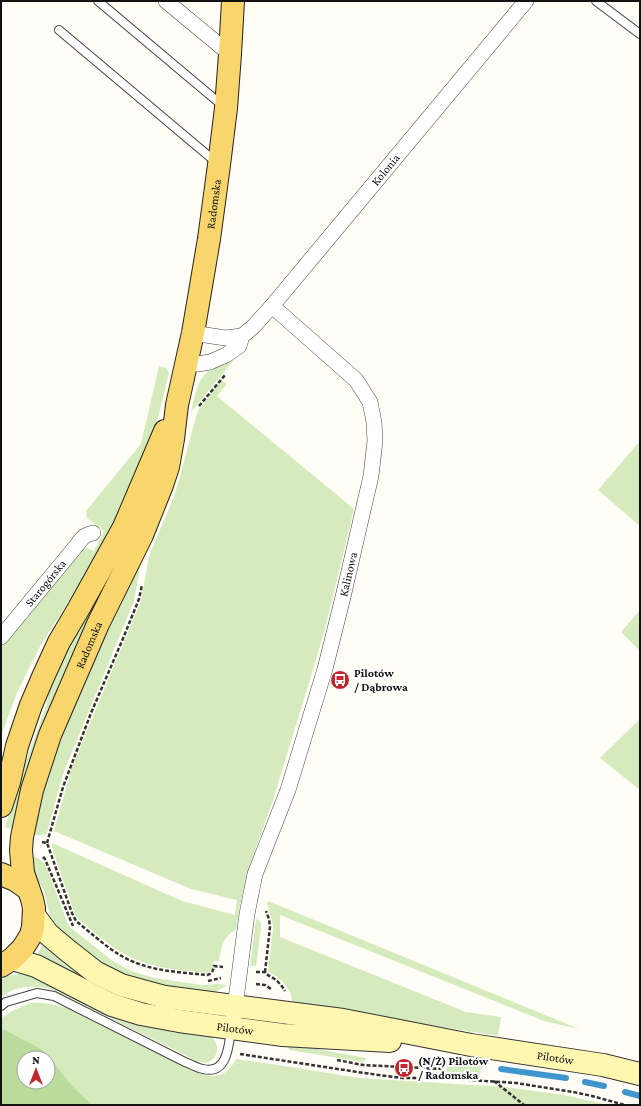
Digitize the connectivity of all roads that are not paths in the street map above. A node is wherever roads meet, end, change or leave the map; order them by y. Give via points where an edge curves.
1 (98, 1) edge
2 (166, 1) edge
3 (233, 1) edge
4 (526, 1) edge
5 (596, 1) edge
6 (59, 30) dead end
7 (640, 34) edge
8 (230, 54) junction
9 (226, 108) junction
10 (219, 165) junction
11 (272, 306) junction
12 (192, 333) junction
13 (242, 336) junction
14 (186, 362) junction
15 (188, 406) junction
16 (93, 533) dead end
17 (1, 637) edge
18 (17, 746) junction
19 (1, 766) edge
20 (1, 806) edge
21 (1, 874) edge
22 (28, 889) junction
23 (34, 915) junction
24 (6, 962) edge
25 (1, 1006) edge
26 (235, 1006) junction
27 (232, 1029) junction
28 (471, 1045) junction
29 (640, 1074) edge

1 - 9 lane
2 - 8 street
3 - 8 main road, Radomska
4 - 11 street, Kolonia
5 - 7 lane
6 - 10 lane
8 - 9 main road, Radomska
9 - 10 main road, Radomska
10 - 12 main road, Radomska
11 - 13 street, Kolonia
11 - 26 street, Kalinowa via 356,380 370,402 375,442 371,476 324,669 288,790 255,874
12 - 13 street via 225,338
12 - 14 main road, Radomska
13 - 14 street, Kolonia via 239,346 226,355 210,362
14 - 15 main road, Radomska
15 - 18 main road, Radomska via 60,642 31,705
15 - 22 main road, Radomska via 173,439 162,485 135,551 98,624 50,735 32,790 20,850
16 - 17 street, Starogórska via 82,537
18 - 19 main road
18 - 20 main road, Radomska
21 - 22 main road
22 - 23 main road, Radomska
23 - 24 main road, Radomska via 31,935 23,948
23 - 26 main road, Pilotów via 48,934 66,950 95,972 121,985 165,997
24 - 27 main road, Pilotów via 36,966 112,1005 140,1014
25 - 27 lane via 6,1002 37,993 54,996 202,1069 210,1070 216,1069 225,1060
26 - 27 street, Kalinowa
26 - 28 main road, Pilotów via 343,1020
27 - 28 main road, Pilotów via 298,1036
28 - 29 main road, Pilotów via 603,1065

